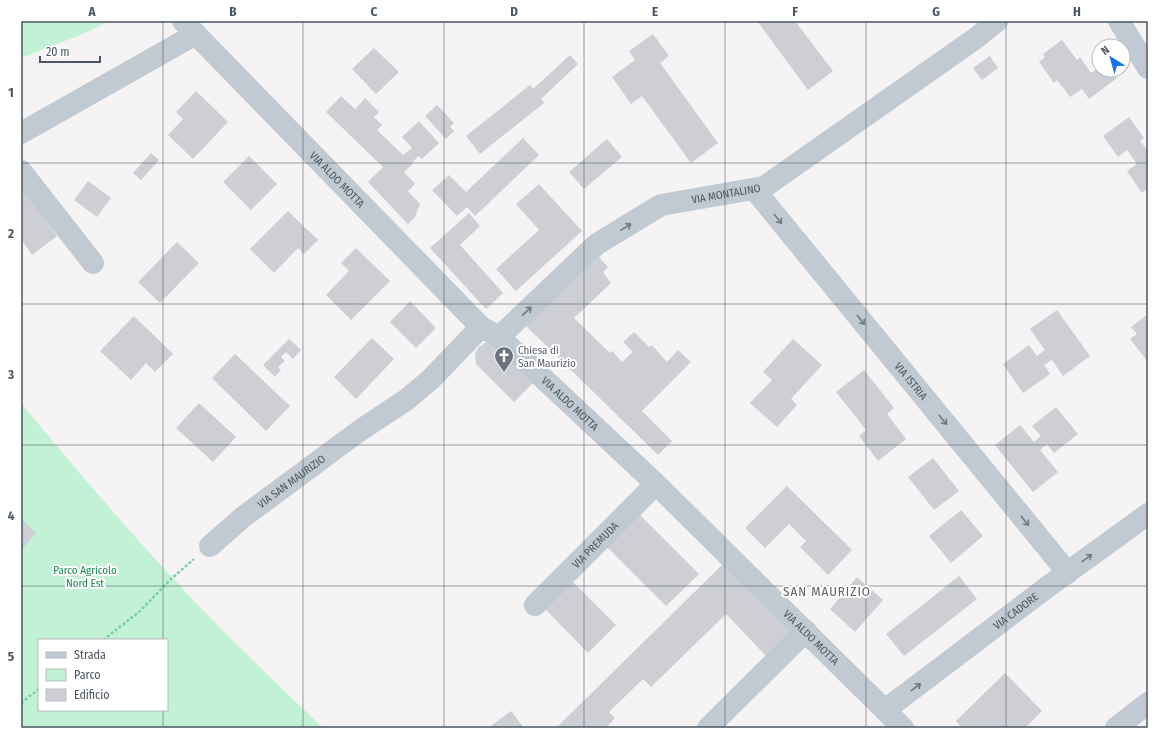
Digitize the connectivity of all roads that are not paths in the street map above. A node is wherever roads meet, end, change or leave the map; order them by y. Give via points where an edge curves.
1 (997, 21) edge
2 (1119, 21) edge
3 (190, 26) edge
4 (1148, 68) edge
5 (21, 133) edge
6 (21, 171) edge
7 (745, 190) junction
8 (93, 263) dead end
9 (490, 332) junction
10 (656, 484) junction
11 (1148, 514) edge
12 (210, 546) road end
13 (1068, 573) junction
14 (535, 605) dead end
15 (806, 631) junction
16 (1148, 703) edge
17 (885, 710) junction
18 (708, 728) edge
19 (903, 728) edge
20 (1116, 728) edge

1 - 7 street, VIA MONTALINO via 764,187
2 - 4 street
3 - 5 street
3 - 9 street, VIA ALDO MOTTA
6 - 8 street
9 -> 7 street, VIA MONTALINO via 597,244 661,205
7 -> 13 street, VIA ISTRIA
9 - 10 street, VIA ALDO MOTTA
9 - 12 street, VIA SAN MAURIZIO via 406,400 362,429 243,517
10 - 14 street, VIA PREMUDA
10 - 15 street, VIA ALDO MOTTA
13 -> 11 street, VIA CADORE
17 -> 13 street, VIA CADORE
15 - 17 street, VIA ALDO MOTTA
15 - 18 street
16 - 20 street
17 - 19 street, VIA ALDO MOTTA

